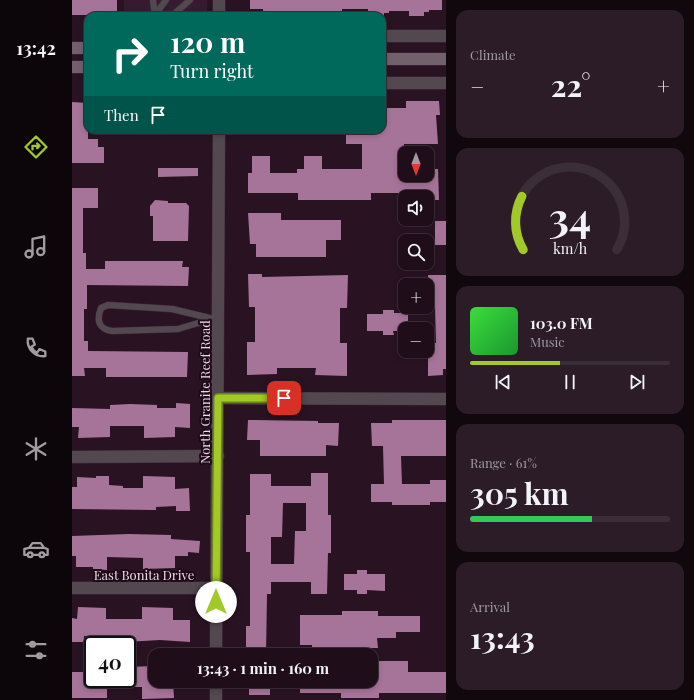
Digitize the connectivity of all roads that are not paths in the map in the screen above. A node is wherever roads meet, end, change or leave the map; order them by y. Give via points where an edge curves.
1 (152, 0) edge
2 (166, 0) edge
3 (190, 0) edge
4 (219, 0) edge
5 (154, 12) edge
6 (158, 12) edge
7 (176, 12) edge
8 (219, 12) edge
9 (386, 36) edge
10 (446, 36) edge
11 (72, 48) edge
12 (84, 48) edge
13 (386, 59) edge
14 (446, 59) edge
15 (72, 67) edge
16 (84, 67) edge
17 (386, 83) edge
18 (446, 83) edge
19 (219, 134) edge
20 (218, 320) junction
21 (218, 398) junction
22 (446, 399) edge
23 (72, 456) edge
24 (218, 456) junction
25 (72, 588) edge
26 (217, 588) junction
27 (216, 648) edge
28 (216, 688) edge
29 (216, 700) edge

1 - 5 lane
2 - 6 lane
3 - 7 lane
4 - 8 street
9 - 10 street
11 - 12 main road
13 - 14 main road
15 - 16 main road
17 - 18 street
19 - 20 street, North Granite Reef Road
20 - 20 lane via 172,309 115,305 102,308 98,318 101,327 112,331 178,329
20 - 21 street, North Granite Reef Road
21 - 22 street
21 - 24 street, North Granite Reef Road
23 - 24 street
24 - 26 street, North Granite Reef Road
25 - 26 street, East Bonita Drive
26 - 27 street, North Granite Reef Road
28 - 29 street

